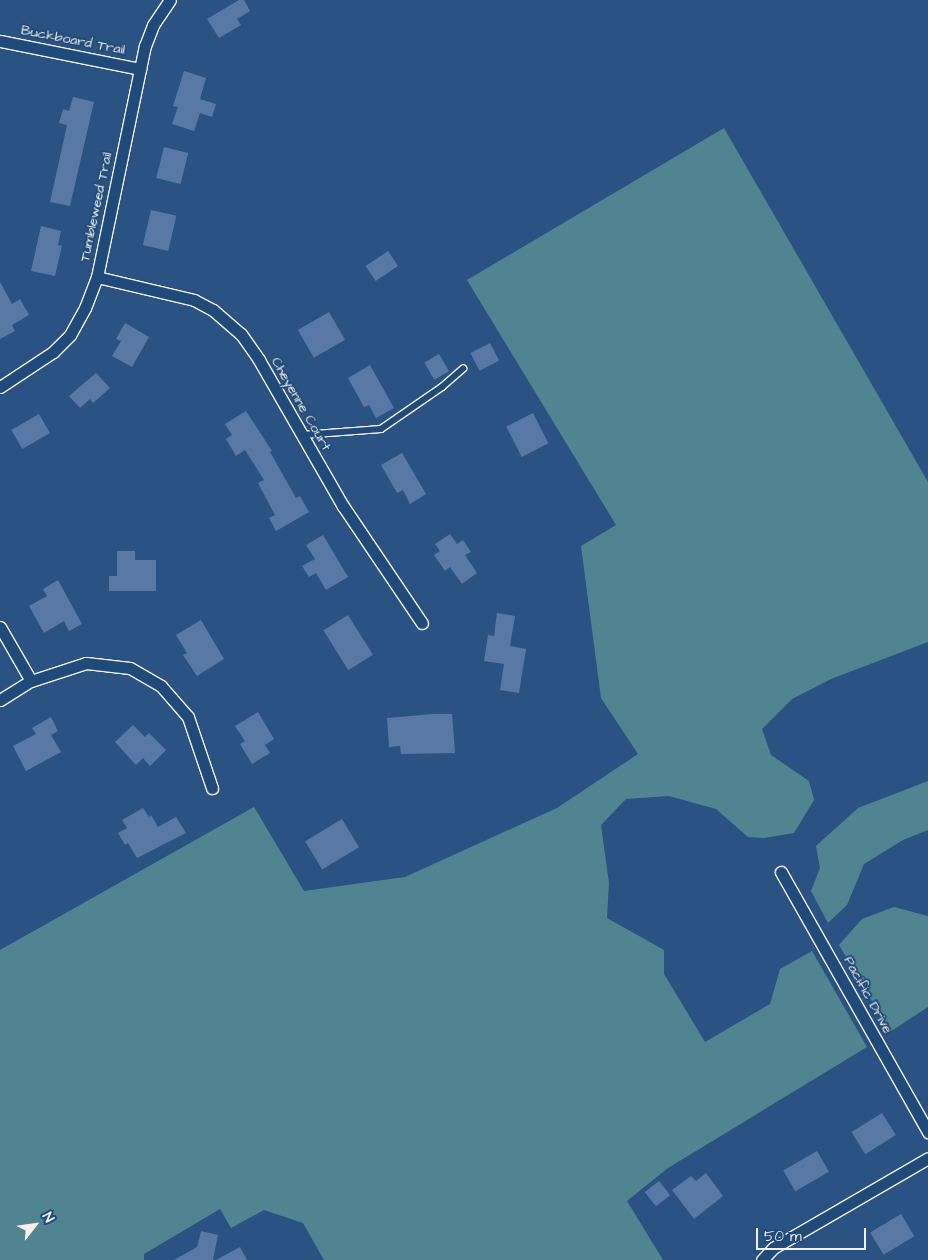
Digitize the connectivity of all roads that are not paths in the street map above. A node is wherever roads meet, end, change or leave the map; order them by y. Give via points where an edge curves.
1 (170, 0) edge
2 (0, 41) edge
3 (140, 69) junction
4 (97, 277) junction
5 (463, 369) dead end
6 (0, 387) edge
7 (302, 434) junction
8 (422, 623) dead end
9 (0, 627) edge
10 (31, 681) junction
11 (0, 700) edge
12 (212, 788) dead end
13 (781, 872) dead end
14 (928, 1132) edge
15 (928, 1158) edge
16 (762, 1260) edge

1 - 3 street, Tumbleweed Trail via 153,25
2 - 3 street, Buckboard Trail
3 - 4 street, Tumbleweed Trail
4 - 6 street, Tumbleweed Trail via 70,335 53,352
4 - 7 street, Cheyenne Court via 178,294 228,321 259,360
5 - 7 lane via 381,429
7 - 8 street, Cheyenne Court via 365,540
9 - 10 street
10 - 11 street
10 - 12 street via 86,663 130,668 161,686 188,717
13 - 14 street, Pacific Drive
15 - 16 street via 774,1248

